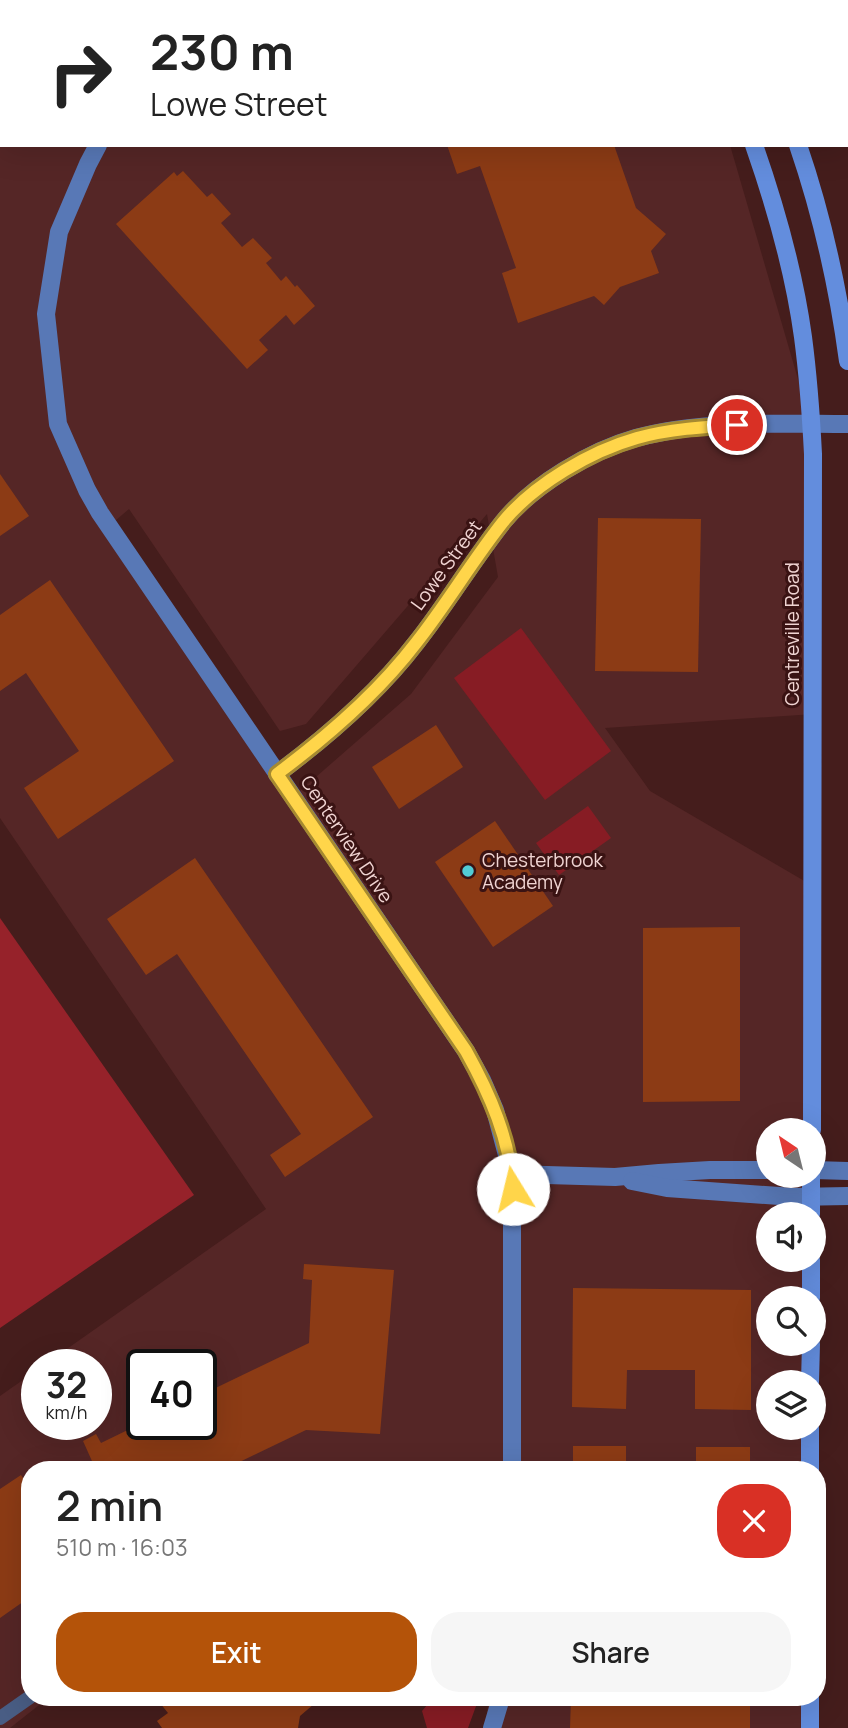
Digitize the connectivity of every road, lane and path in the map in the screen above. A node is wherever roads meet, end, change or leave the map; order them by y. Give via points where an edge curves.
1 (98, 147) edge
2 (755, 147) edge
3 (799, 147) edge
4 (848, 361) edge
5 (811, 424) junction
6 (848, 425) edge
7 (277, 774) junction
8 (812, 1118) edge
9 (756, 1170) edge
10 (826, 1170) edge
11 (848, 1171) edge
12 (512, 1174) junction
13 (615, 1177) junction
14 (848, 1196) edge
15 (779, 1202) edge
16 (826, 1202) edge
17 (810, 1440) edge
18 (512, 1461) edge
19 (810, 1461) edge
20 (21, 1703) edge
21 (499, 1706) edge
22 (810, 1706) edge
23 (0, 1718) edge
24 (492, 1728) edge
25 (810, 1728) edge

1 - 7 street, Centerview Drive via 59,232 46,314 58,424 100,513
2 - 5 main road, Centreville Road via 795,292
3 - 4 main road via 831,261
5 - 6 street, Lowe Street
5 - 7 street, Lowe Street via 737,425 636,438 553,477 504,520 416,644 375,691
5 - 8 main road, Centreville Road
7 - 12 street, Centerview Drive via 466,1051 495,1110
9 - 13 street
10 - 11 street
12 - 13 street
12 - 18 street, Centerview Drive
13 - 15 street
14 - 16 street
17 - 19 main road
20 - 23 street
21 - 24 street
22 - 25 main road

